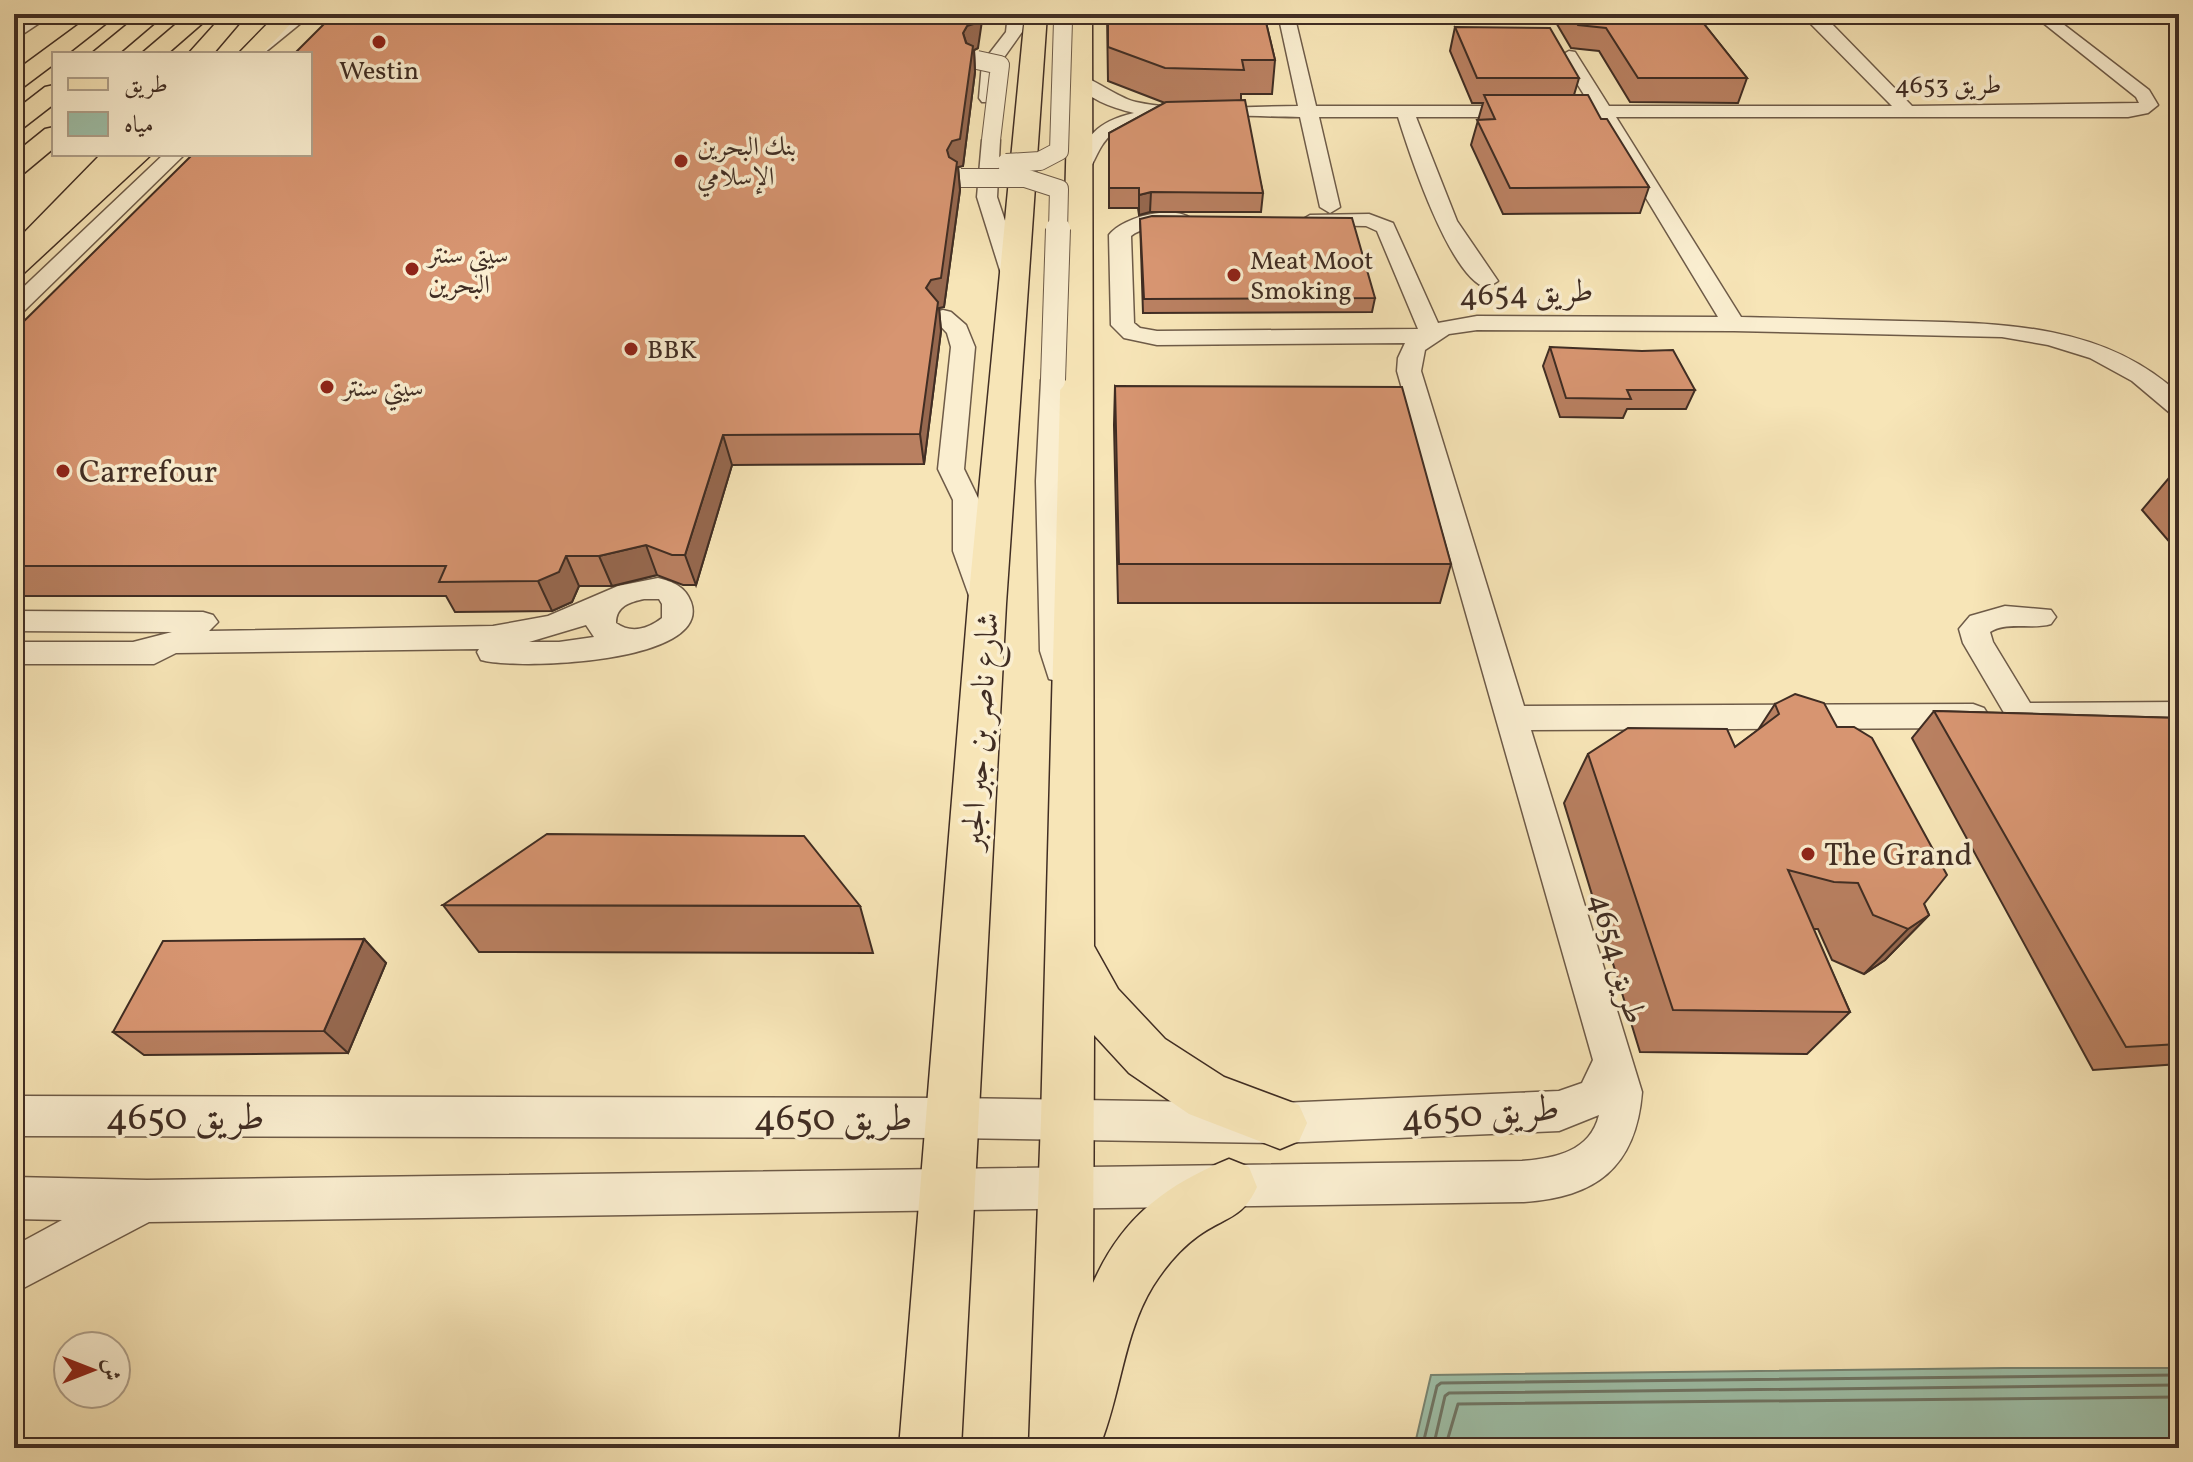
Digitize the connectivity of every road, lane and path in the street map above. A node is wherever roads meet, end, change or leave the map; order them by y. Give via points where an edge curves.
1 (45, 14) edge
2 (145, 14) edge
3 (154, 14) edge
4 (202, 14) edge
5 (236, 14) edge
6 (289, 14) edge
7 (304, 14) edge
8 (319, 14) edge
9 (1016, 14) edge
10 (1286, 14) edge
11 (1809, 14) edge
12 (2040, 14) edge
13 (105, 15) edge
14 (1061, 16) edge
15 (14, 35) edge
16 (55, 52) edge
17 (103, 52) edge
18 (104, 52) edge
19 (155, 52) edge
20 (202, 52) edge
21 (253, 52) edge
22 (254, 52) edge
23 (278, 52) edge
24 (52, 55) edge
25 (1569, 56) edge
26 (977, 60) dead end
27 (1081, 80) junction
28 (14, 83) edge
29 (52, 94) edge
30 (1602, 110) junction
31 (1309, 111) junction
32 (1405, 111) junction
33 (1165, 112) junction
34 (1908, 112) junction
35 (14, 123) edge
36 (52, 137) edge
37 (990, 144) junction
38 (114, 156) edge
39 (137, 156) edge
40 (173, 156) edge
41 (14, 167) edge
42 (1079, 171) junction
43 (1330, 207) dead end
44 (137, 221) edge
45 (1204, 221) edge
46 (1294, 221) edge
47 (99, 228) junction
48 (14, 260) edge
49 (14, 267) edge
50 (1014, 280) junction
51 (1487, 281) dead end
52 (14, 308) edge
53 (943, 317) dead end
54 (1734, 324) junction
55 (1428, 335) junction
56 (2179, 408) edge
57 (609, 595) junction
58 (987, 604) junction
59 (2041, 617) dead end
60 (14, 621) edge
61 (273, 638) junction
62 (644, 640) junction
63 (14, 653) edge
64 (2179, 714) edge
65 (2021, 715) junction
66 (1073, 716) junction
67 (1512, 718) junction
68 (1070, 950) junction
69 (1613, 1061) junction
70 (14, 1116) edge
71 (953, 1118) junction
72 (1068, 1120) junction
73 (1280, 1123) junction
74 (1229, 1187) junction
75 (1066, 1190) junction
76 (948, 1192) junction
77 (14, 1198) edge
78 (147, 1201) junction
79 (14, 1271) edge
80 (930, 1448) edge
81 (1060, 1448) edge
82 (1072, 1448) edge

1 - 15 street
2 - 17 highway
3 - 18 highway
4 - 19 highway
5 - 20 highway
6 - 21 main road
7 - 22 street
8 - 23 street
9 - 37 street via 1012,36 991,63 984,141
10 - 31 street
11 - 34 street
12 - 34 street, طريق 4653 via 2147,98 2149,105 2128,111
13 - 16 main road
14 - 27 main road
14 - 50 main road, شارع ناصر بن جبر الجبر
14 - 66 street, bridge via 1059,151 1032,163 962,170 1046,181 1059,189 1049,481 1055,651
24 - 28 main road
25 - 30 street
26 - 37 street, bridge via 1000,65
27 - 33 street, طريق 4653 via 1105,99
27 - 42 main road
29 - 35 highway
30 - 32 street, طريق 4653
30 - 34 street, طريق 4653
30 - 54 street
31 - 32 street, طريق 4653
31 - 33 street, طريق 4653
31 - 43 street
32 - 51 street via 1439,207 1462,252
33 - 42 street, طريق 4653 via 1128,119 1098,135
36 - 41 highway
37 - 50 street via 989,210
38 - 48 highway
39 - 49 main road
40 - 47 street
42 - 66 main road
44 - 47 street
45 - 55 street via 1150,221 1128,227 1119,240 1120,265 1130,275 1133,317 1138,322 1190,328 1211,338
46 - 55 street via 1369,220 1386,227
47 - 52 street
50 - 58 main road, شارع ناصر بن جبر الجبر
53 - 58 street via 958,330 963,347 951,460 953,479 966,500 970,562
54 - 55 street, طريق 4654 via 1477,323
54 - 56 street, طريق 4654 via 2002,330 2044,336 2126,365 2157,385
55 - 67 street, طريق 4654 via 1413,346 1409,371
57 - 61 street via 550,626 526,632 445,640
57 - 62 street via 601,627 625,642
57 - 62 street via 651,588 676,599 673,623
58 - 71 main road, شارع ناصر بن جبر الجبر
59 - 65 street via 1994,617 1974,629
60 - 61 street
61 - 62 street via 559,653
61 - 63 street via 133,653
64 - 65 street
65 - 67 street
66 - 68 main road
67 - 69 street, طريق 4654
68 - 72 main road
68 - 73 main road via 1100,1005 1147,1056 1208,1096
69 - 73 street, طريق 4650 via 1596,1097 1559,1111
69 - 74 street, طريق 4650 via 1622,1092 1611,1143 1592,1162 1568,1174
70 - 71 street, طريق 4650
71 - 72 street, طريق 4650
71 - 76 main road, شارع ناصر بن جبر الجبر
72 - 73 street, طريق 4650
72 - 75 main road
74 - 75 street, طريق 4650
74 - 82 main road via 1170,1222 1123,1278 1100,1338
75 - 76 street, طريق 4650
75 - 81 main road
76 - 78 street, طريق 4650
76 - 80 main road, شارع ناصر بن جبر الجبر
77 - 78 street, طريق 4650
78 - 79 street

